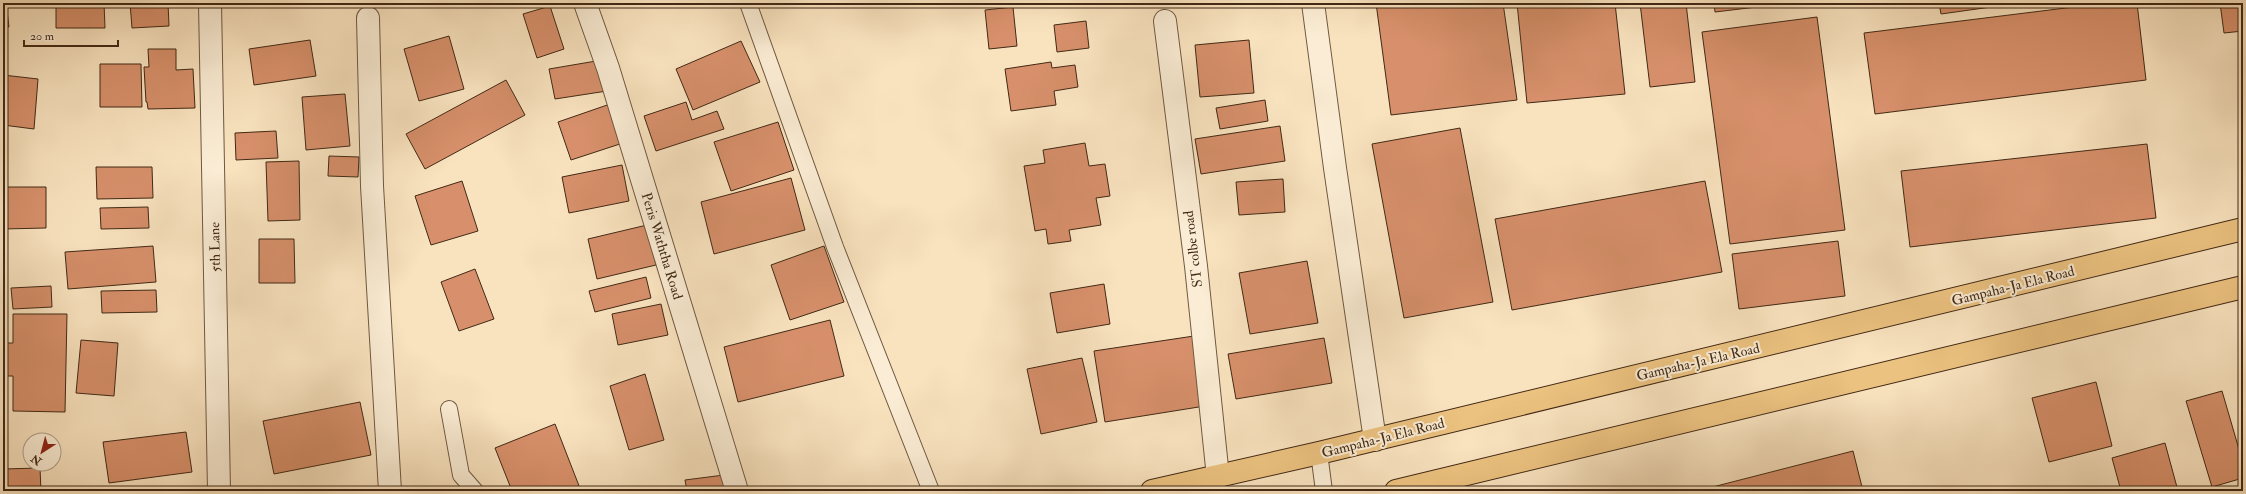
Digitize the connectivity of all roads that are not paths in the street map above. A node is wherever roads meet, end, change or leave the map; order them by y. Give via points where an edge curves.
1 (210, 3) edge
2 (585, 3) edge
3 (748, 3) edge
4 (1313, 3) edge
5 (368, 18) dead end
6 (1165, 21) dead end
7 (2243, 229) edge
8 (2243, 287) edge
9 (449, 409) dead end
10 (1374, 440) junction
11 (1319, 453) junction
12 (1218, 476) junction
13 (219, 491) edge
14 (390, 491) edge
15 (475, 491) edge
16 (737, 491) edge
17 (931, 491) edge
18 (1152, 491) edge
19 (1324, 491) edge
20 (1396, 491) edge

1 - 13 street, 5th Lane
2 - 16 street, Peris Waththa Road via 608,68
3 - 17 lane via 835,246
4 - 10 street
5 - 14 street via 372,186
6 - 12 street, ST colbe road via 1196,266
7 - 10 highway, Gampaha-Ja Ela Road
8 - 20 highway
9 - 15 lane via 461,475
10 - 11 highway, Gampaha-Ja Ela Road
11 - 12 highway, Gampaha-Ja Ela Road
11 - 19 lane
12 - 18 highway, Gampaha-Ja Ela Road

